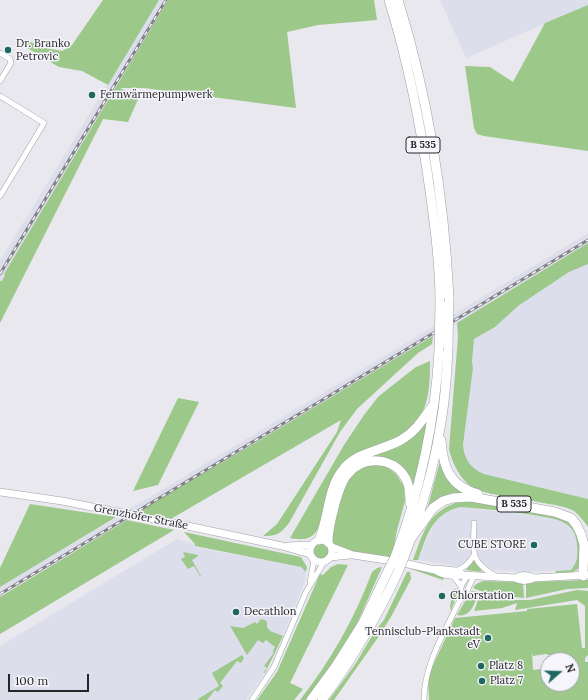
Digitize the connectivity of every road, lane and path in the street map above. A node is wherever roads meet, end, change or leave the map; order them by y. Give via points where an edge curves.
1 (389, 0) edge
2 (398, 0) edge
3 (0, 53) edge
4 (0, 82) edge
5 (0, 96) edge
6 (0, 196) edge
7 (434, 403) junction
8 (440, 427) junction
9 (0, 492) edge
10 (410, 514) junction
11 (474, 523) dead end
12 (412, 537) junction
13 (588, 542) edge
14 (322, 544) junction
15 (282, 546) junction
16 (353, 555) junction
17 (474, 555) junction
18 (312, 557) junction
19 (330, 557) junction
20 (399, 557) junction
21 (324, 562) junction
22 (394, 570) junction
23 (454, 573) junction
24 (585, 575) edge
25 (472, 576) junction
26 (498, 578) junction
27 (310, 585) junction
28 (461, 586) junction
29 (459, 602) junction
30 (252, 700) edge
31 (311, 700) edge
32 (322, 700) edge
33 (424, 700) edge

1 - 7 highway, B 535, bridge via 414,94 436,242 440,303
2 - 8 highway, B 535, bridge via 415,62 434,155 445,241 449,298 448,346
3 - 4 street via 11,63
5 - 6 street via 44,123
7 - 10 highway, B 535 via 425,455
7 - 14 highway via 419,424 403,439 356,458 341,471 334,484
8 - 12 highway, B 535 via 427,490
8 - 13 highway, B 535 via 444,463 451,477 459,485 484,496 565,511 579,522
9 - 15 street, Grenzhöfer Straße via 62,501
10 - 14 highway, B 535 via 406,478 394,466 384,461 366,461 346,476
10 - 20 highway, B 535
11 - 17 street
12 - 20 highway, B 535
12 - 24 highway, B 535 via 433,508 453,498 471,497 555,512 571,518 581,534
14 - 15 street, Grenzhöfer Straße
14 - 16 street, Grenzhöfer Straße
14 - 18 street
14 - 19 street via 332,551
15 - 18 street, Grenzhöfer Straße
16 - 19 street, Grenzhöfer Straße
16 - 23 street, Grenzhöfer Straße
17 - 23 street via 463,569
17 - 26 street via 479,565
18 - 21 street, Grenzhöfer Straße
18 - 27 street
19 - 21 street
20 - 22 highway, B 535, bridge
21 - 27 street
22 - 31 highway, B 535 via 336,666
22 - 32 highway, B 535 via 384,602 361,644
23 - 25 street, Grenzhöfer Straße
23 - 28 street
24 - 26 street, Grenzhöfer Straße via 520,581 515,578
25 - 26 street, Grenzhöfer Straße
25 - 28 street via 463,581
25 - 29 street via 465,595
27 - 30 street via 274,667
28 - 29 street
29 - 33 street via 430,666

